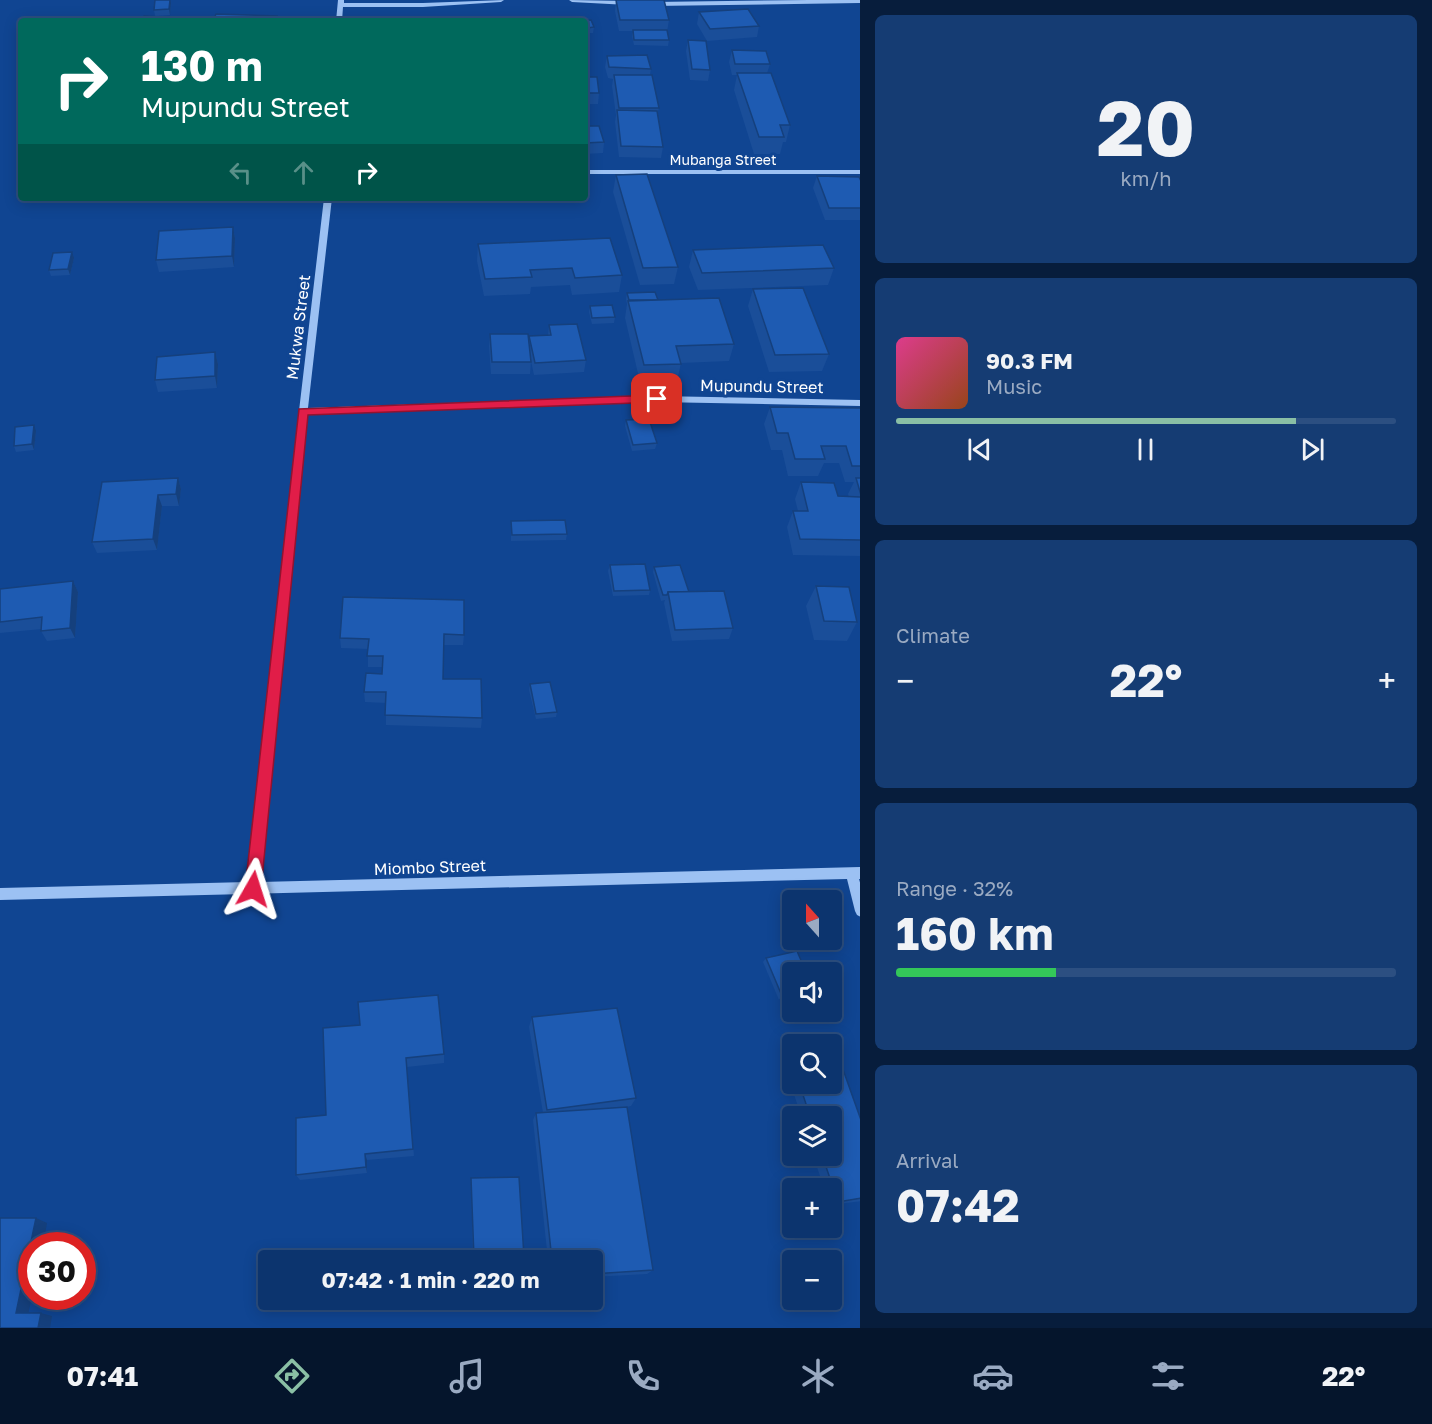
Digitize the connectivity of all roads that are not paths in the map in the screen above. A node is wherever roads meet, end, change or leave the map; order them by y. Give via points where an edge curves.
1 (501, 0) edge
2 (572, 0) edge
3 (585, 1) edge
4 (860, 1) edge
5 (341, 2) edge
6 (630, 3) edge
7 (642, 3) edge
8 (339, 18) edge
9 (588, 172) edge
10 (860, 172) edge
11 (328, 201) edge
12 (860, 403) edge
13 (303, 411) junction
14 (856, 873) edge
15 (253, 889) junction
16 (0, 894) edge
17 (860, 903) edge

1 - 5 street via 435,4
2 - 3 street
3 - 6 street
4 - 7 street
5 - 8 street
9 - 10 street, Mubanga Street
11 - 13 street, Mukwa Street
12 - 13 street, Mupundu Street via 657,399
13 - 15 street, Mukwa Street
14 - 15 street, Miombo Street
14 - 17 street
15 - 16 street, Miombo Street

